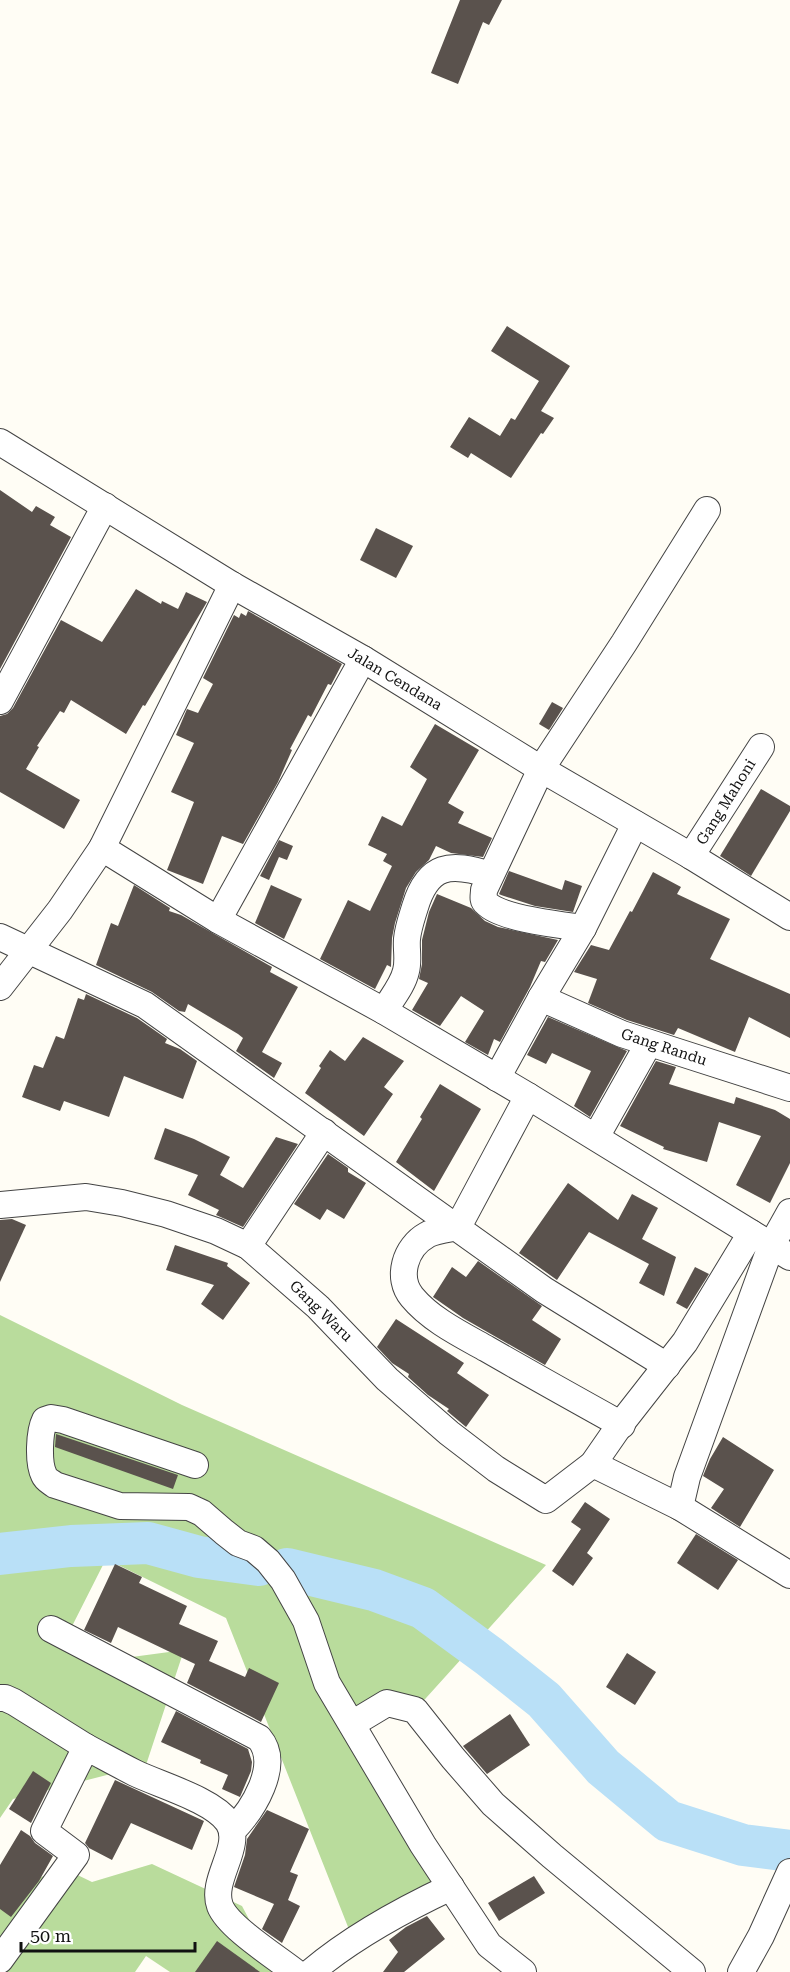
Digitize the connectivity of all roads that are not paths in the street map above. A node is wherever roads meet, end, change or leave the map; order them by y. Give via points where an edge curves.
1 (0, 442) edge
2 (105, 506) junction
3 (707, 510) dead end
4 (232, 585) junction
5 (363, 659) junction
6 (0, 701) edge
7 (761, 747) dead end
8 (541, 769) junction
9 (635, 824) junction
10 (102, 848) junction
11 (691, 856) junction
12 (490, 875) junction
13 (790, 917) edge
14 (218, 920) junction
15 (583, 928) junction
16 (0, 937) edge
17 (28, 950) junction
18 (0, 987) edge
19 (541, 998) junction
20 (384, 1011) junction
21 (649, 1043) junction
22 (497, 1078) junction
23 (790, 1088) edge
24 (528, 1096) junction
25 (324, 1132) junction
26 (596, 1137) junction
27 (0, 1205) edge
28 (790, 1212) edge
29 (458, 1227) junction
30 (771, 1245) edge
31 (248, 1246) junction
32 (667, 1366) junction
33 (622, 1425) junction
34 (593, 1464) junction
35 (195, 1466) dead end
36 (680, 1507) junction
37 (790, 1575) edge
38 (51, 1629) dead end
39 (0, 1698) edge
40 (352, 1724) junction
41 (86, 1747) junction
42 (232, 1832) junction
43 (790, 1872) edge
44 (451, 1887) junction
45 (0, 1960) edge
46 (295, 1972) edge
47 (311, 1972) edge
48 (523, 1972) edge
49 (692, 1972) edge
50 (741, 1972) edge

1 - 2 street, Jalan Cendana
2 - 4 street, Jalan Cendana
2 - 6 street
3 - 8 street
4 - 5 street, Jalan Cendana
4 - 10 street
5 - 8 street, Jalan Cendana
5 - 14 street
7 - 11 street, Gang Mahoni
8 - 9 street, Jalan Cendana
8 - 12 street
9 - 11 street, Jalan Cendana
9 - 15 street
10 - 14 street
10 - 17 street
11 - 13 street, Jalan Cendana
12 - 15 street via 484,890 486,904 507,914
12 - 20 street via 457,868 431,875 419,892 410,926 407,970
14 - 20 street
15 - 19 street
16 - 17 street
17 - 18 street
17 - 25 street via 145,1005
19 - 21 street, Gang Randu
19 - 22 street
20 - 22 street
21 - 23 street, Gang Randu
21 - 26 street
22 - 24 street
24 - 26 street
24 - 29 street
25 - 29 street
25 - 31 street
26 - 30 street
27 - 31 street, Gang Waru via 86,1197 166,1214 216,1230
28 - 30 street
29 - 32 street via 544,1290
29 - 33 street via 428,1234 416,1243 404,1266 404,1282 411,1296 427,1312 465,1337
30 - 32 street
30 - 36 street via 687,1477
31 - 34 street, Gang Waru via 318,1307 387,1379 449,1433 526,1488 546,1500
32 - 33 street
33 - 34 street
34 - 36 street
35 - 40 street via 63,1420 51,1418 42,1426 43,1473 55,1485 120,1506 189,1507 238,1543 262,1554 283,1580 306,1621 323,1674
36 - 37 street
38 - 42 street via 259,1738 268,1757 262,1785 253,1805
39 - 41 street via 14,1701
40 - 44 street
40 - 49 street via 387,1703 415,1710 493,1804
41 - 42 street via 213,1808
41 - 45 street via 44,1831 76,1855
42 - 46 street via 219,1884 220,1906 239,1929
43 - 50 street
44 - 47 street via 357,1938
44 - 48 street via 489,1945

